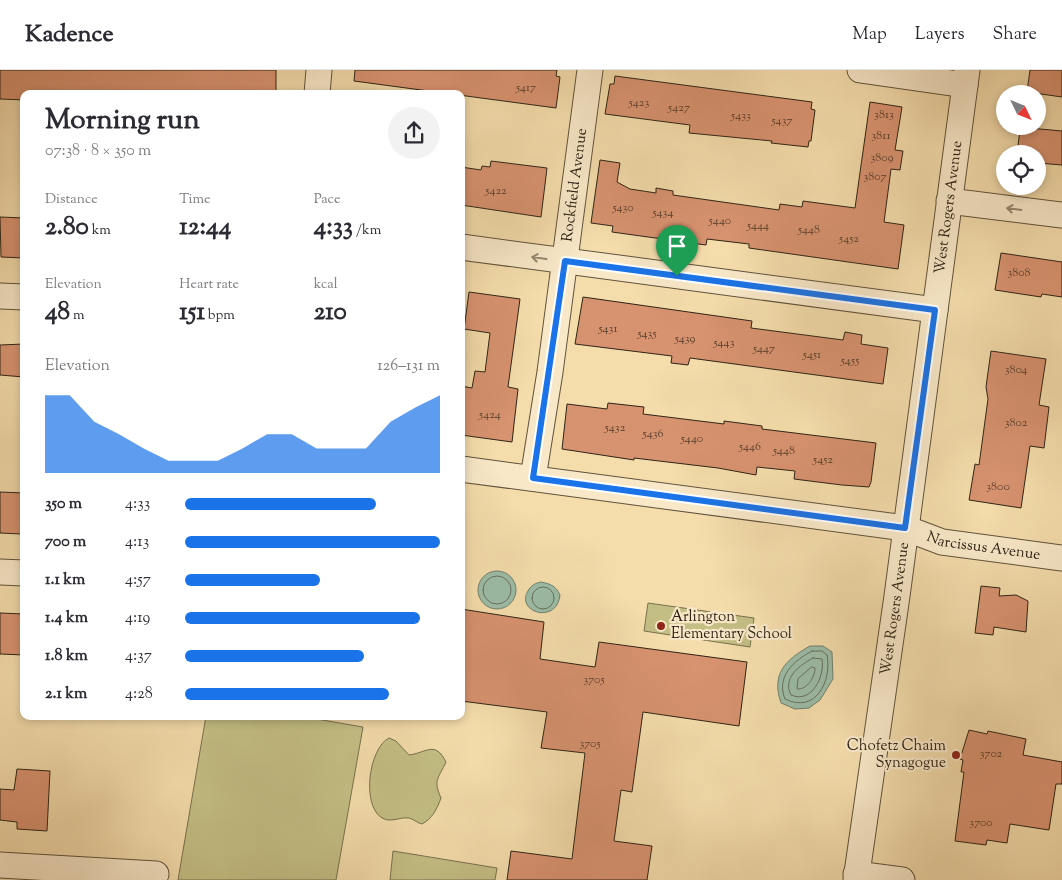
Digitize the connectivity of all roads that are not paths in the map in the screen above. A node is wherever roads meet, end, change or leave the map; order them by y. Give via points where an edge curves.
1 (319, 70) edge
2 (590, 70) edge
3 (860, 70) edge
4 (966, 78) edge
5 (317, 90) edge
6 (949, 202) junction
7 (1062, 215) edge
8 (465, 248) edge
9 (565, 261) junction
10 (0, 296) edge
11 (20, 297) edge
12 (935, 310) junction
13 (465, 470) edge
14 (533, 478) junction
15 (905, 528) junction
16 (1062, 558) edge
17 (0, 572) edge
18 (20, 573) edge
19 (0, 865) edge
20 (156, 874) dead end
21 (856, 877) edge
22 (902, 880) edge

1 - 5 street
2 - 9 street, Rockfield Avenue
3 - 4 street
4 - 6 street, West Rogers Avenue
7 -> 6 street
6 - 12 street, West Rogers Avenue
9 -> 8 street
9 - 12 street
9 - 14 street, Rockfield Avenue
10 - 11 street
12 - 15 street, West Rogers Avenue
13 - 14 street, Narcissus Avenue
14 - 15 street, Narcissus Avenue
15 - 16 street, Narcissus Avenue via 942,542
15 - 21 street, West Rogers Avenue
17 - 18 street
19 - 20 street
21 - 22 street

